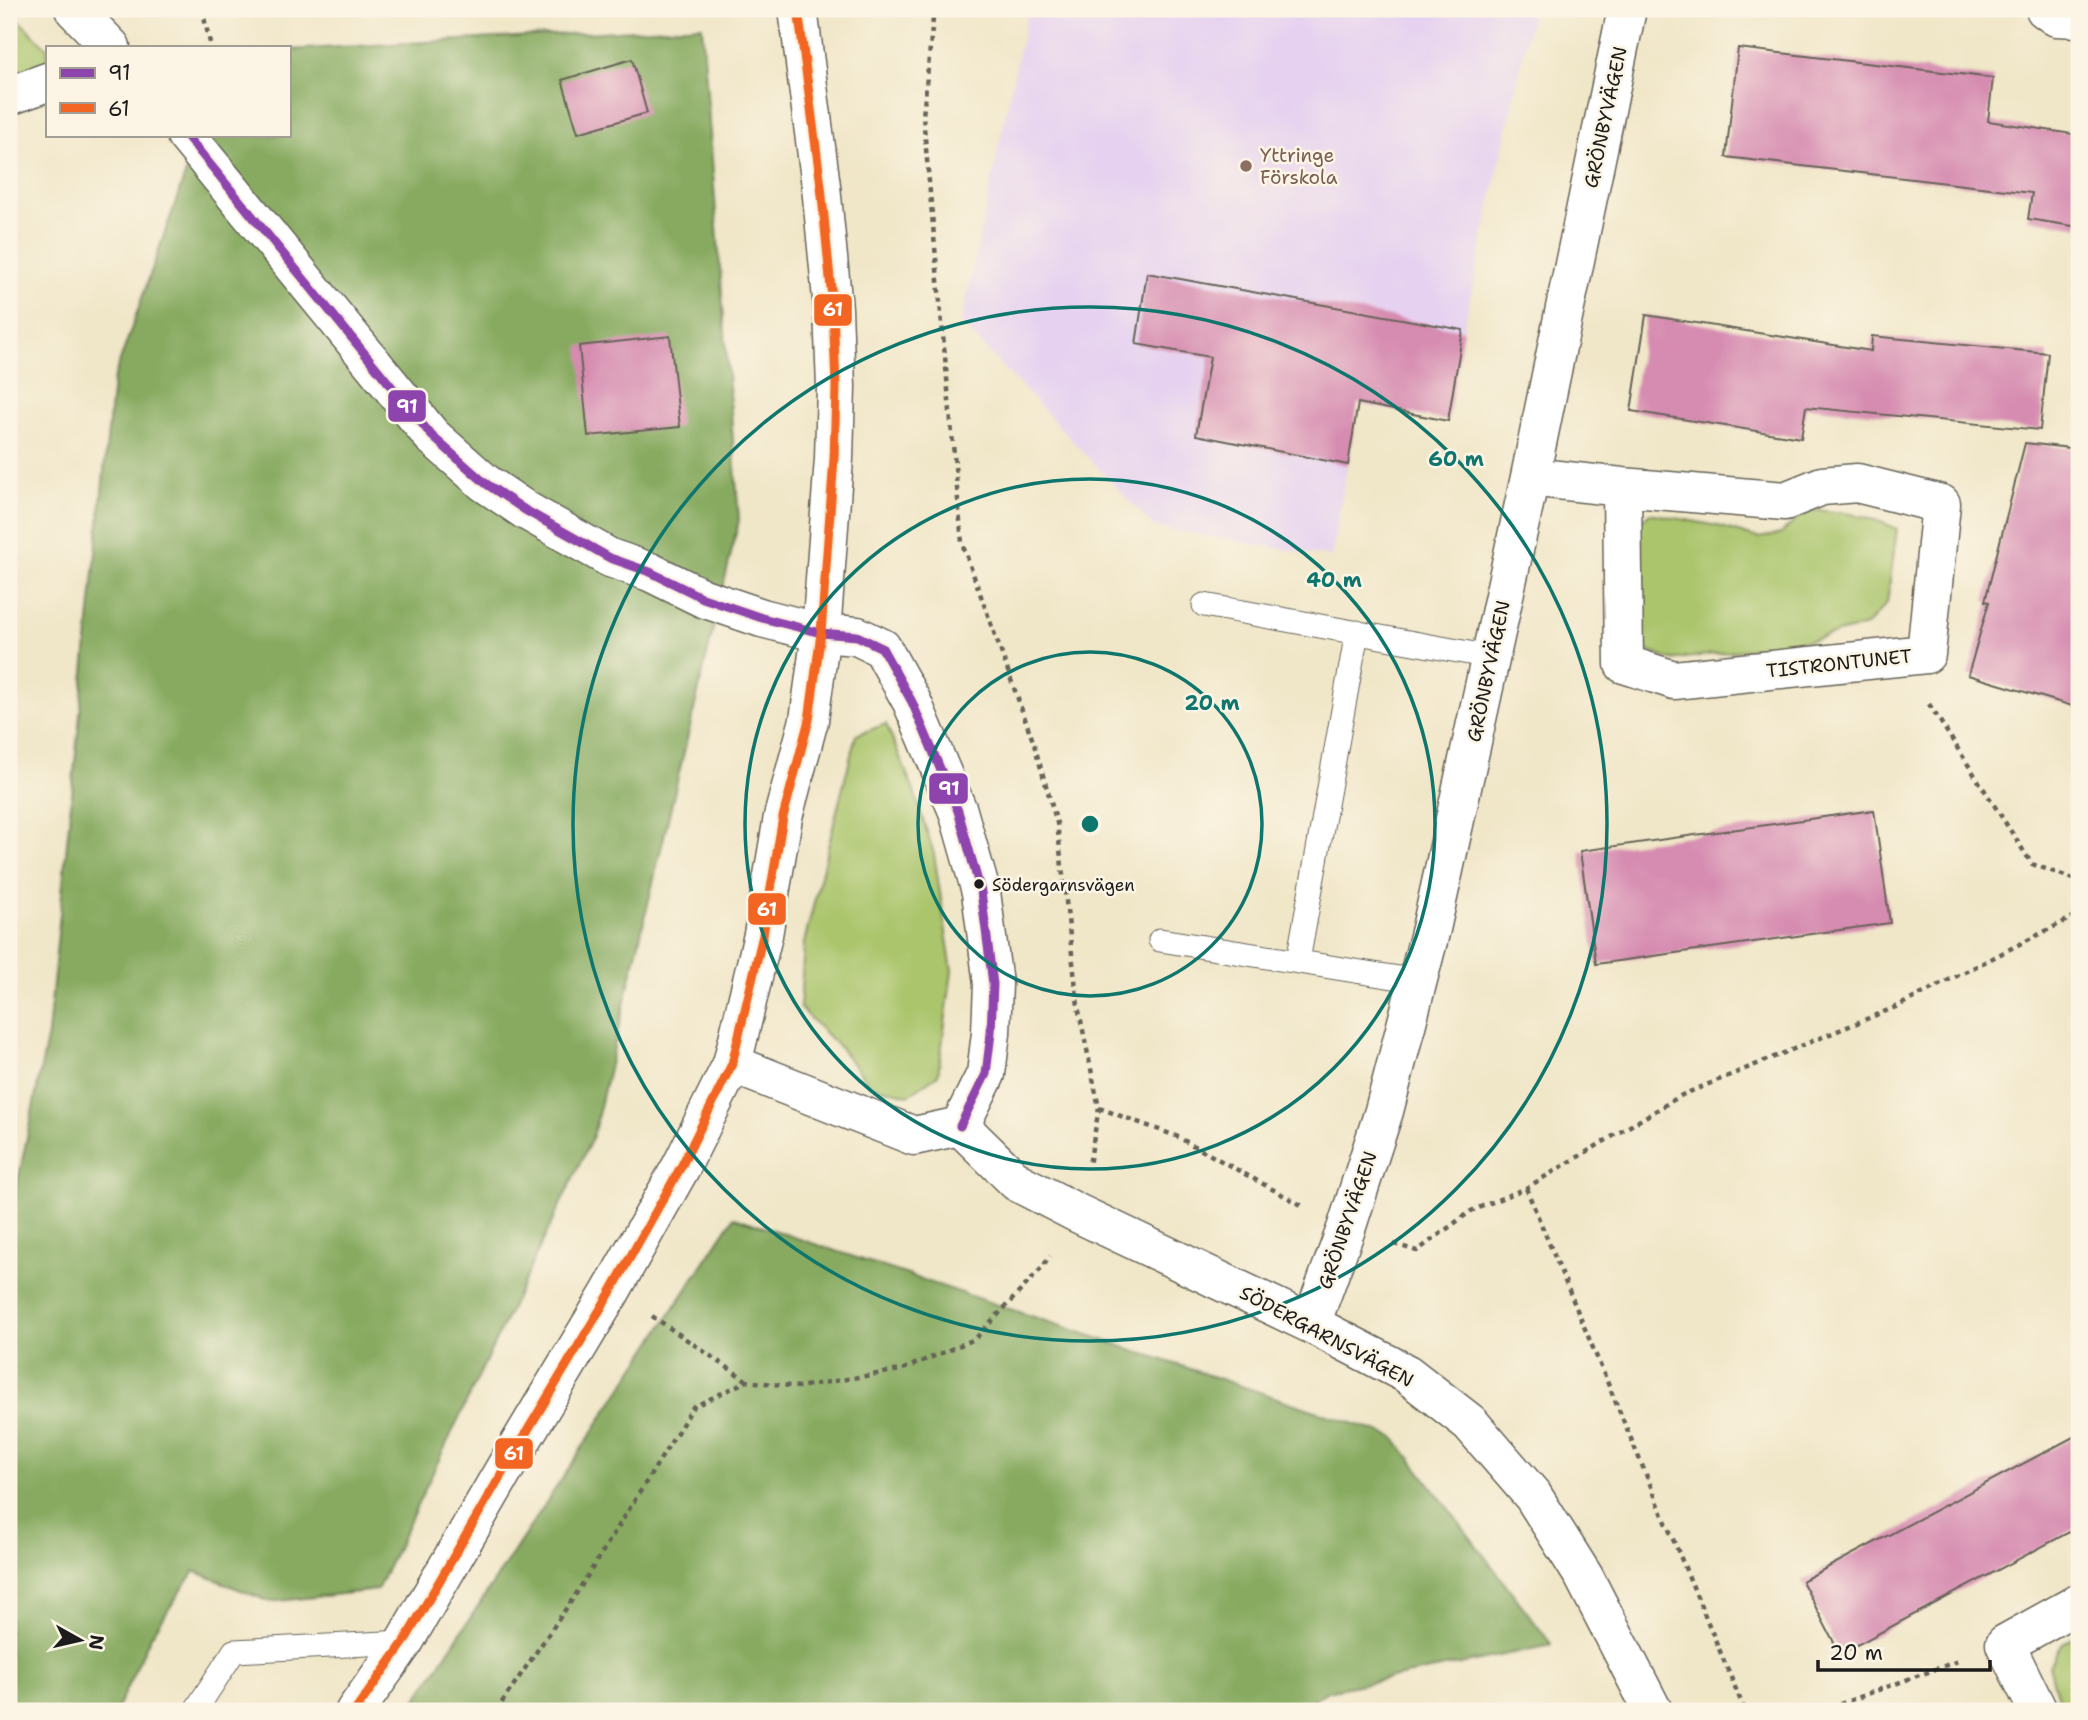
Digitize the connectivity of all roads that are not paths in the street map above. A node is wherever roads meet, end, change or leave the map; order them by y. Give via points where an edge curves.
1 (74, 9) edge
2 (798, 9) edge
3 (1627, 9) edge
4 (2045, 9) edge
5 (2079, 18) edge
6 (110, 46) edge
7 (46, 82) edge
8 (9, 96) edge
9 (187, 136) edge
10 (1530, 477) junction
11 (1622, 487) junction
12 (1205, 605) dead end
13 (1357, 632) junction
14 (821, 633) junction
15 (1491, 657) junction
16 (1160, 940) dead end
17 (1298, 961) junction
18 (1418, 981) junction
19 (732, 1064) junction
20 (960, 1126) junction
21 (1311, 1324) junction
22 (2079, 1603) edge
23 (404, 1642) junction
24 (195, 1711) edge
25 (355, 1711) edge
26 (1653, 1711) edge
27 (2038, 1711) edge

1 - 6 street
2 - 14 street via 821,186 836,387
3 - 10 street, GRÖNBYVÄGEN
4 - 5 street via 2056,17
7 - 8 street
9 - 14 street via 432,436 485,483 610,558 703,598
10 - 11 street, TISTRONTUNET
10 - 15 street, GRÖNBYVÄGEN
11 - 11 street, TISTRONTUNET via 1624,664 1674,680 1926,654 1941,504 1857,483 1822,486 1785,501
12 - 13 lane
13 - 15 lane
13 - 17 lane
14 - 19 street via 809,720 783,817 763,935
14 - 20 street via 857,636 882,648 912,702 958,811 981,892 993,984 991,1033 986,1073
15 - 18 street, GRÖNBYVÄGEN
16 - 17 lane
17 - 18 lane
18 - 21 street, GRÖNBYVÄGEN via 1384,1111
19 - 20 street via 914,1136
19 - 23 street via 611,1293
20 - 21 street, SÖDERGARNSVÄGEN via 1017,1182
21 - 26 street, SÖDERGARNSVÄGEN via 1407,1374 1470,1423 1533,1496 1584,1577
22 - 27 street via 2005,1644
23 - 24 lane via 234,1651
23 - 25 street

